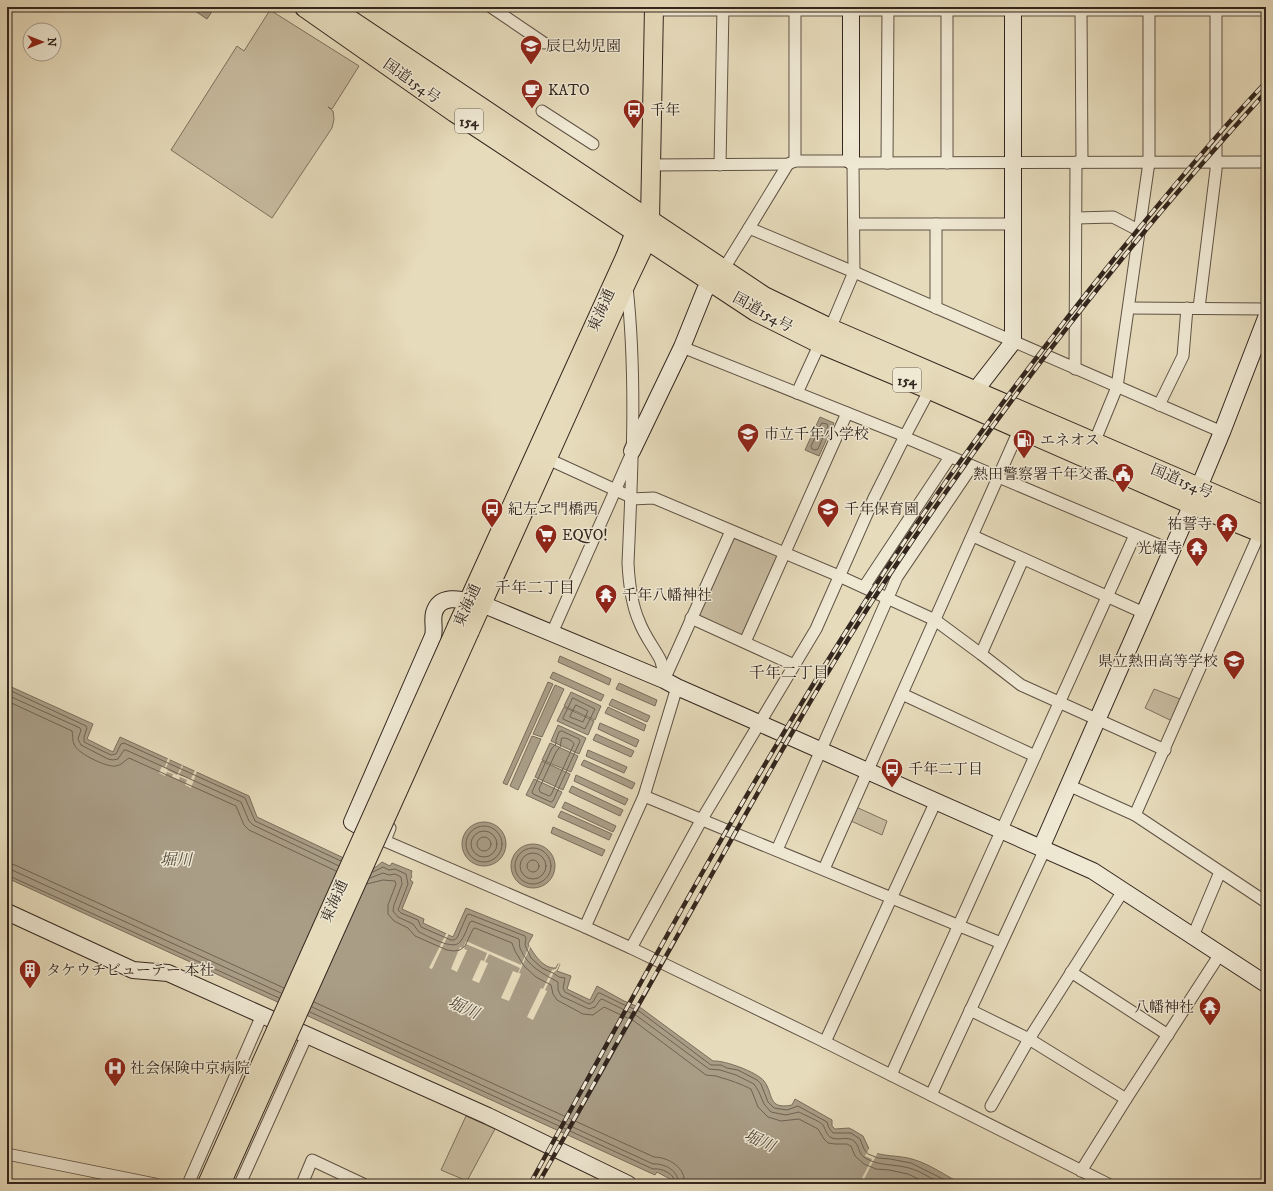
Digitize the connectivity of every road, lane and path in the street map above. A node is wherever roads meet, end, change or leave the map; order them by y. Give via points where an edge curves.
1 (305, 7) edge
2 (491, 7) edge
3 (650, 8) edge
4 (723, 8) edge
5 (795, 8) edge
6 (851, 8) edge
7 (888, 8) edge
8 (947, 8) edge
9 (1013, 8) edge
10 (1081, 8) edge
11 (1149, 8) edge
12 (1216, 8) edge
13 (339, 9) edge
14 (1266, 10) edge
15 (544, 43) dead end
16 (542, 111) dead end
17 (593, 144) dead end
18 (852, 162) junction
19 (947, 162) junction
20 (1013, 162) junction
21 (1079, 162) junction
22 (1149, 162) junction
23 (1216, 162) junction
24 (1266, 162) edge
25 (791, 163) junction
26 (887, 163) junction
27 (651, 165) junction
28 (720, 165) junction
29 (1076, 218) junction
30 (854, 224) junction
31 (936, 224) junction
32 (1013, 224) junction
33 (643, 226) junction
34 (750, 228) junction
35 (1140, 231) junction
36 (854, 272) junction
37 (718, 276) junction
38 (627, 282) junction
39 (936, 308) junction
40 (1129, 308) junction
41 (1187, 308) junction
42 (1199, 308) junction
43 (1266, 309) edge
44 (1266, 318) edge
45 (825, 336) junction
46 (1013, 342) junction
47 (682, 347) junction
48 (1075, 369) junction
49 (1117, 387) junction
50 (930, 389) junction
51 (975, 391) junction
52 (797, 393) junction
53 (1159, 405) junction
54 (847, 413) junction
55 (1020, 428) junction
56 (1222, 432) junction
57 (904, 437) junction
58 (1094, 443) junction
59 (632, 451) junction
60 (950, 457) junction
61 (548, 459) junction
62 (972, 466) junction
63 (999, 477) junction
64 (615, 490) junction
65 (1195, 496) junction
66 (631, 498) junction
67 (1264, 528) edge
68 (731, 531) junction
69 (1135, 535) junction
70 (973, 536) junction
71 (1171, 550) junction
72 (784, 553) junction
73 (1023, 559) junction
74 (840, 576) junction
75 (864, 587) junction
76 (1107, 597) junction
77 (887, 598) junction
78 (480, 604) junction
79 (1144, 613) junction
80 (691, 618) junction
81 (935, 620) junction
82 (552, 633) junction
83 (744, 642) junction
84 (981, 654) junction
85 (794, 665) junction
86 (670, 684) junction
87 (902, 694) junction
88 (1060, 702) junction
89 (1098, 718) junction
90 (759, 723) junction
91 (821, 750) junction
92 (1165, 750) junction
93 (1035, 756) junction
94 (868, 771) junction
95 (1068, 785) junction
96 (644, 796) junction
97 (936, 801) junction
98 (1135, 815) junction
99 (702, 819) junction
100 (1002, 830) junction
101 (385, 841) junction
102 (1043, 848) junction
103 (777, 850) junction
104 (358, 865) junction
105 (824, 869) junction
106 (1220, 872) junction
107 (1123, 891) junction
108 (891, 897) junction
109 (1266, 902) edge
110 (7, 912) edge
111 (958, 925) junction
112 (585, 927) junction
113 (1193, 936) junction
114 (1001, 943) junction
115 (631, 948) junction
116 (1220, 954) junction
117 (1071, 972) junction
118 (1266, 984) edge
119 (970, 1010) junction
120 (262, 1015) junction
121 (307, 1034) junction
122 (1168, 1035) junction
123 (1029, 1039) junction
124 (825, 1042) junction
125 (891, 1075) junction
126 (931, 1095) junction
127 (1126, 1099) junction
128 (991, 1106) dead end
129 (7, 1154) edge
130 (1081, 1171) junction
131 (118, 1180) edge
132 (155, 1184) edge
133 (188, 1184) edge
134 (197, 1184) edge
135 (207, 1184) edge
136 (221, 1184) edge
137 (232, 1184) edge
138 (240, 1184) edge
139 (302, 1184) edge
140 (363, 1184) edge
141 (628, 1184) edge
142 (1108, 1184) edge

1 - 33 highway, 国道154号 / 154 via 455,112
2 - 15 street
3 - 4 street
3 - 27 main road, 東海通
3 - 33 main road, 東海通
4 - 5 street
4 - 28 street
5 - 6 street
5 - 25 street
6 - 7 street
6 - 18 street
7 - 8 street
7 - 26 street
8 - 9 street
8 - 19 street
9 - 10 street
9 - 20 street
10 - 11 street
10 - 21 street
11 - 12 street
11 - 22 street
12 - 14 street
12 - 23 street
13 - 33 highway, 国道154号 / 154
16 - 17 street
18 - 25 street
18 - 26 street
18 - 30 street
19 - 20 street
19 - 26 street
20 - 21 street
20 - 32 street
21 - 22 street
21 - 29 street
22 - 23 street
22 - 35 street
23 - 24 street
23 - 42 street
25 - 28 street
25 - 34 street
27 - 28 street
27 - 33 main road, 東海通
29 - 35 street via 1113,217
29 - 48 street
30 - 31 street
30 - 36 street
31 - 32 street
31 - 39 street
32 - 46 street
33 - 37 highway, 国道154号 / 154
33 - 38 main road, 東海通
33 - 78 main road, 東海通
34 - 36 street
34 - 37 street
35 - 40 street
36 - 39 street
36 - 45 street
37 - 45 highway, 国道154号 / 154 via 764,297
37 - 47 street via 705,290
38 - 59 street via 631,325
38 - 61 main road, 東海通
39 - 46 street
40 - 41 street
40 - 49 street
41 - 42 street
41 - 53 street via 1183,356
42 - 43 street
44 - 56 street
45 - 50 highway, 国道154号 / 154
45 - 51 highway, 国道154号 / 154
45 - 52 street
46 - 48 street
46 - 51 street
47 - 52 street
47 - 59 street
48 - 49 street
49 - 53 street
49 - 58 street
50 - 55 highway, 国道154号 / 154
50 - 57 street
51 - 58 highway, 国道154号 / 154
52 - 54 street
53 - 56 street
54 - 57 street
54 - 72 street
55 - 63 street
55 - 65 highway, 国道154号 / 154
56 - 65 street
57 - 60 street
57 - 74 street
58 - 65 highway, 国道154号 / 154
59 - 64 street
59 - 66 street
60 - 62 street
60 - 75 street
61 - 64 street
61 - 78 main road, 東海通
62 - 63 street
62 - 77 street via 898,577
63 - 69 street
63 - 70 street
64 - 66 street
64 - 82 street
65 - 67 highway, 国道154号 / 154
65 - 71 street
66 - 68 street via 654,498
66 - 86 street via 628,563 633,602 638,620
67 - 92 street
68 - 72 street
68 - 80 street
69 - 71 street
69 - 76 street
70 - 73 street
70 - 81 street
71 - 79 street
72 - 74 street
72 - 83 street
73 - 76 street
73 - 84 street
74 - 75 street
74 - 85 street via 816,629
75 - 77 street
76 - 79 street
76 - 88 street
77 - 81 street
77 - 91 street
78 - 82 street
78 - 101 street
78 - 101 street via 444,600 434,612 434,636 352,822
78 - 104 main road, 東海通, bridge via 464,629
79 - 89 street
80 - 83 street
80 - 86 street
81 - 84 street
81 - 87 street
82 - 86 street
83 - 85 street
84 - 88 street via 1021,684
85 - 90 street
86 - 90 street
86 - 96 street
87 - 93 street
87 - 94 street
88 - 89 street
88 - 93 street
89 - 92 street
89 - 95 street
90 - 91 street
90 - 99 street
91 - 94 street
91 - 103 street
92 - 98 street
93 - 100 street
94 - 97 street
94 - 105 street
95 - 98 street
95 - 102 street
96 - 99 street
96 - 112 street
97 - 100 street
97 - 108 street
98 - 106 street
99 - 103 street
99 - 115 street
100 - 102 street
100 - 111 street
101 - 112 street
102 - 107 street via 1093,871
102 - 114 street
103 - 105 street
104 - 134 main road, bridge via 329,895
104 - 135 main road, 東海通, bridge
104 - 136 main road, 東海通, bridge
104 - 137 main road via 364,888
105 - 108 street
106 - 109 street
106 - 113 street
107 - 113 street
107 - 117 street
108 - 111 street
108 - 124 street
110 - 120 street via 134,970 168,973
111 - 114 street
111 - 125 street
112 - 115 street
113 - 116 street
114 - 119 street
115 - 124 street
116 - 118 street
116 - 122 street
117 - 122 street
117 - 123 street
119 - 123 street
119 - 126 street
120 - 121 street
120 - 133 street
121 - 138 street
121 - 141 street via 488,1116
122 - 127 street
123 - 127 street
123 - 128 street
124 - 125 street
125 - 126 street
126 - 130 street
127 - 130 street
129 - 131 street
130 - 142 street
131 - 132 street
139 - 140 street via 312,1160

